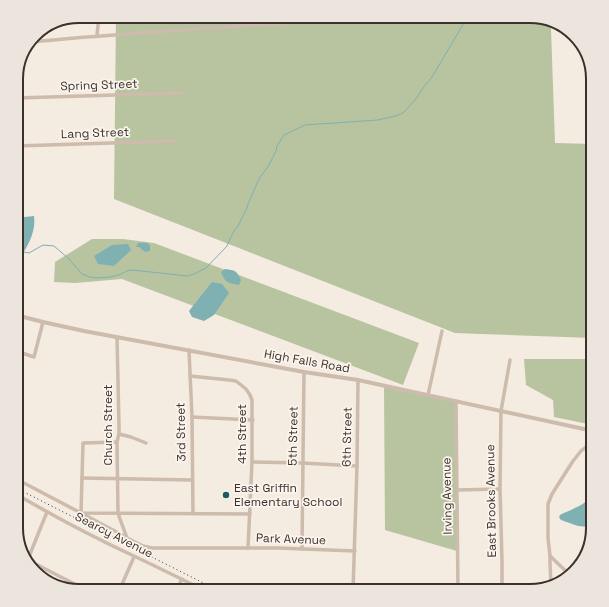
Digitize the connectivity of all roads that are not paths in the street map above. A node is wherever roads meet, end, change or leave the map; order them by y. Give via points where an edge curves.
1 (98, 23) edge
2 (286, 23) edge
3 (97, 35) junction
4 (38, 41) edge
5 (183, 92) dead end
6 (23, 98) edge
7 (175, 141) dead end
8 (23, 146) edge
9 (23, 317) edge
10 (43, 322) junction
11 (442, 332) dead end
12 (117, 337) junction
13 (189, 350) junction
14 (23, 354) edge
15 (510, 360) dead end
16 (304, 372) junction
17 (190, 376) junction
18 (358, 380) junction
19 (428, 395) junction
20 (456, 401) junction
21 (501, 411) junction
22 (192, 418) junction
23 (252, 420) junction
24 (586, 429) edge
25 (119, 434) junction
26 (117, 442) junction
27 (146, 443) dead end
28 (586, 447) edge
29 (252, 462) junction
30 (302, 463) junction
31 (357, 466) junction
32 (82, 478) junction
33 (118, 479) junction
34 (192, 480) junction
35 (23, 483) edge
36 (500, 489) junction
37 (456, 490) junction
38 (23, 498) edge
39 (47, 512) junction
40 (81, 513) junction
41 (118, 513) junction
42 (192, 513) junction
43 (250, 514) junction
44 (127, 538) junction
45 (248, 548) junction
46 (302, 549) junction
47 (354, 552) junction
48 (30, 554) edge
49 (550, 556) junction
50 (134, 557) junction
51 (37, 564) edge
52 (566, 571) edge
53 (182, 579) junction
54 (551, 580) edge
55 (73, 583) edge
56 (122, 584) edge
57 (180, 584) edge
58 (192, 584) edge
59 (353, 584) edge
60 (458, 584) edge
61 (502, 584) edge

1 - 3 street
2 - 3 street
3 - 4 street
5 - 6 street, Spring Street
7 - 8 street, Lang Street
9 - 10 street, High Falls Road
10 - 12 street, High Falls Road
10 - 14 street via 34,357
11 - 19 street
12 - 13 street, High Falls Road
12 - 25 street, Church Street
13 - 16 street, High Falls Road
13 - 17 street, 3rd Street
15 - 21 street, East Brooks Avenue
16 - 18 street, High Falls Road
16 - 30 street, 5th Street
17 - 22 street, 3rd Street
17 - 23 street, 4th Street via 236,381 249,393 252,400
18 - 19 street, High Falls Road
18 - 31 street, 6th Street
19 - 20 street, High Falls Road
20 - 21 street, High Falls Road
20 - 37 street, Irving Avenue
21 - 24 street, High Falls Road
21 - 36 street, East Brooks Avenue
22 - 23 street
22 - 34 street, 3rd Street
23 - 29 street, 4th Street
25 - 26 street, Church Street
25 - 27 street
26 - 32 street via 83,443
26 - 33 street, Church Street
28 - 49 street via 573,461 549,499
29 - 30 street
29 - 43 street, 4th Street
30 - 31 street
30 - 46 street, 5th Street
31 - 47 street, 6th Street
32 - 33 street
32 - 40 street
33 - 34 street
33 - 41 street, Church Street
34 - 42 street, 3rd Street
35 - 40 street, Park Avenue
36 - 37 street
36 - 61 street, East Brooks Avenue
37 - 60 street, Irving Avenue
38 - 39 street, Searcy Avenue
39 - 48 street
39 - 50 street, Searcy Avenue
40 - 41 street
40 - 44 street, Park Avenue
41 - 42 street
41 - 44 street, Church Street
42 - 43 street
43 - 45 street, 4th Street
44 - 45 street, Park Avenue via 152,548
45 - 46 street, Park Avenue
46 - 47 street, Park Avenue
47 - 59 street, 6th Street
49 - 52 street
49 - 54 street
50 - 53 street, Searcy Avenue
50 - 56 street
51 - 55 street
53 - 57 street
53 - 58 street, Searcy Avenue

